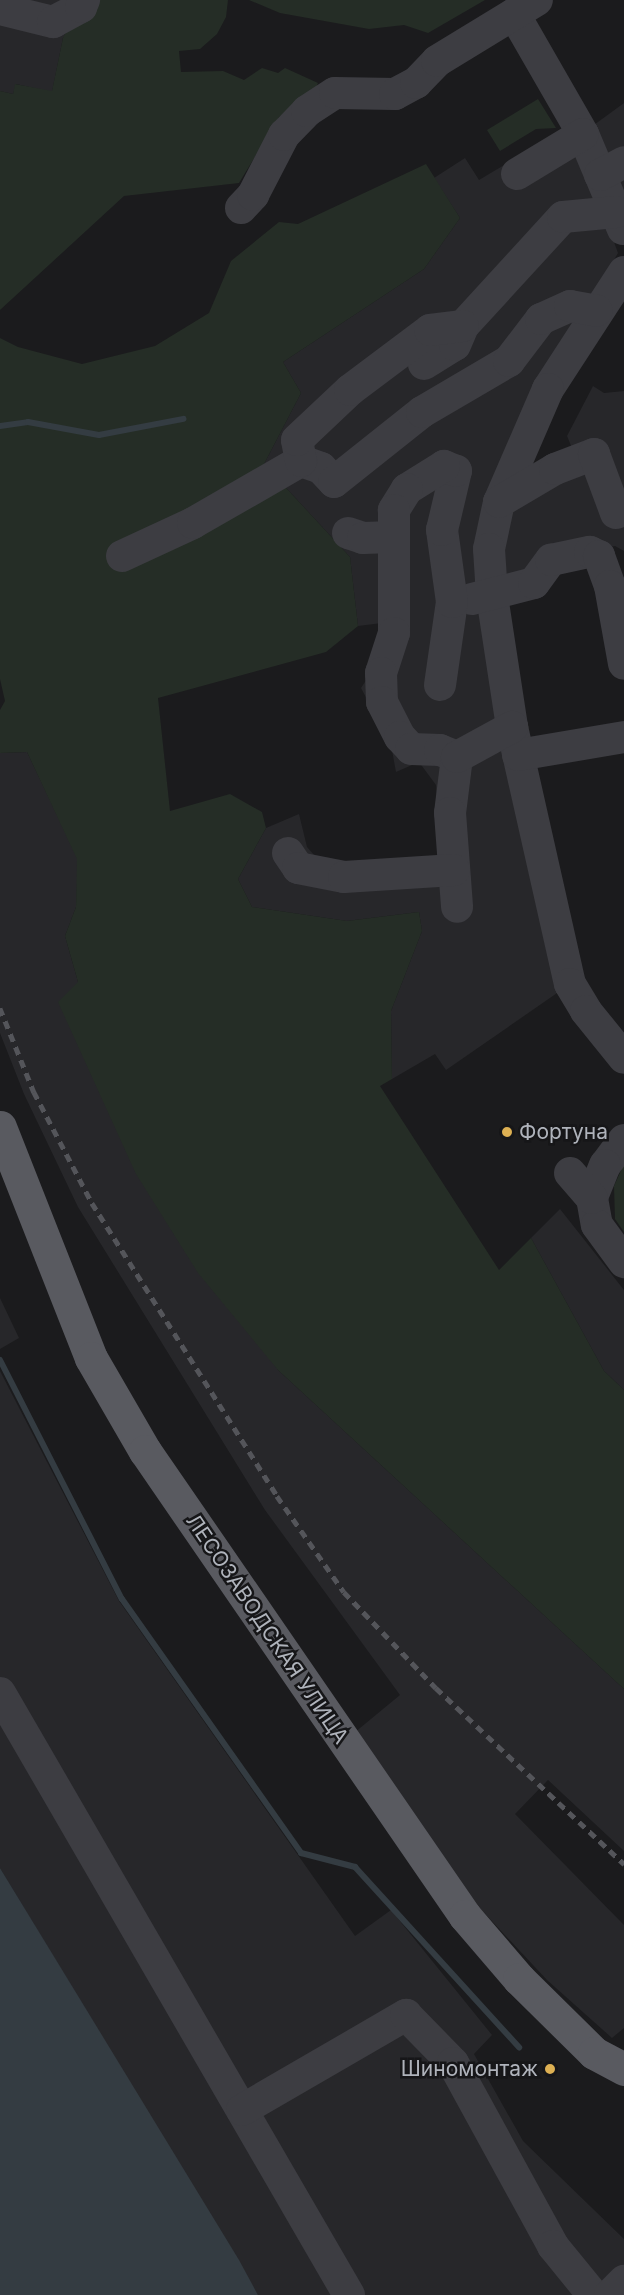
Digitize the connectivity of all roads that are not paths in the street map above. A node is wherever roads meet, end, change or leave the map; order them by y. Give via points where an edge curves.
1 (84, 0) edge
2 (525, 7) edge
3 (0, 9) edge
4 (583, 134) junction
5 (612, 169) edge
6 (517, 174) dead end
7 (241, 208) dead end
8 (620, 223) edge
9 (624, 272) edge
10 (597, 310) junction
11 (463, 326) junction
12 (509, 361) junction
13 (424, 364) dead end
14 (548, 388) junction
15 (301, 461) junction
16 (500, 502) junction
17 (616, 513) dead end
18 (393, 524) junction
19 (348, 533) dead end
20 (122, 556) dead end
21 (492, 596) junction
22 (452, 602) junction
23 (624, 664) edge
24 (440, 686) dead end
25 (624, 737) edge
26 (515, 741) junction
27 (457, 757) junction
28 (288, 853) dead end
29 (454, 870) junction
30 (457, 907) dead end
31 (624, 1058) edge
32 (0, 1127) edge
33 (624, 1140) edge
34 (570, 1173) dead end
35 (592, 1198) junction
36 (624, 1262) edge
37 (0, 1693) edge
38 (624, 2069) edge
39 (242, 2110) junction
40 (624, 2281) edge
41 (349, 2295) edge
42 (593, 2295) edge
43 (610, 2295) edge

1 - 3 street via 81,7 53,22
2 - 4 street
2 - 7 street via 437,61 416,83 395,94 335,93 307,111 284,135 253,195
4 - 5 street
4 - 6 street
5 - 8 street
8 - 11 street via 563,217
9 - 10 street
10 - 12 street via 570,306 541,319
10 - 14 street
11 - 13 street via 455,345
11 - 15 street via 430,330 350,390 297,440
12 - 14 street
12 - 15 street via 422,412 334,482 321,468
14 - 16 street
15 - 20 street via 193,523
16 - 17 street via 555,470 594,454
16 - 21 street via 489,549
18 - 19 street via 363,538
18 - 22 street via 407,489 444,466 456,471 442,530
18 - 27 street via 394,633 381,673 382,702 400,737 411,749 440,750
21 - 22 street
21 - 23 street via 534,583 551,560 590,552 599,556
21 - 26 street
22 - 24 street
25 - 26 street
26 - 27 street
26 - 31 street via 570,984
27 - 29 street via 450,813
28 - 29 street via 298,868 344,877
29 - 30 street
32 - 38 main road, ЛЕСОЗАВОДСКАЯ УЛИЦА via 91,1358 145,1451 465,1916 519,1978 594,2053
33 - 35 street via 605,1165
34 - 35 street
35 - 36 street via 597,1225
37 - 39 street
39 - 41 street
39 - 42 street via 406,2015 453,2063 553,2246
40 - 43 street

